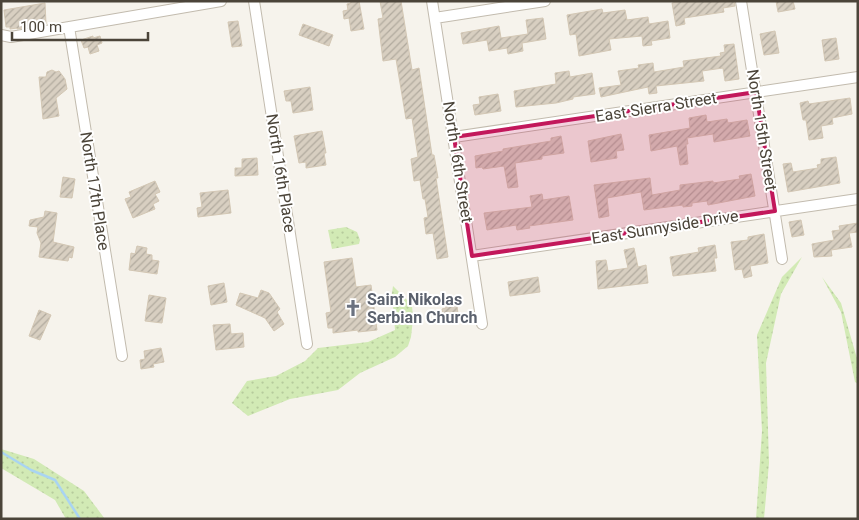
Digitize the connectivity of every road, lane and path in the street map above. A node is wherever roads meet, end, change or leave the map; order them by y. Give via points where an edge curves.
1 (221, 1) edge
2 (254, 1) edge
3 (432, 1) edge
4 (545, 1) edge
5 (742, 1) edge
6 (435, 18) junction
7 (69, 27) junction
8 (1, 35) edge
9 (858, 76) edge
10 (756, 92) junction
11 (454, 137) junction
12 (858, 199) edge
13 (775, 211) junction
14 (472, 256) junction
15 (782, 259) dead end
16 (482, 324) dead end
17 (307, 344) dead end
18 (122, 356) dead end

1 - 7 street
2 - 17 street, North 16th Place
3 - 6 street, North 16th Street
4 - 6 street
5 - 10 street, North 15th Street
6 - 11 street, North 16th Street
7 - 8 street via 11,37
7 - 18 street, North 17th Place
9 - 10 street, East Sierra Street
10 - 11 street, East Sierra Street
10 - 13 street, North 15th Street
11 - 14 street, North 16th Street
12 - 13 street, East Sunnyside Drive
13 - 14 street, East Sunnyside Drive
13 - 15 street, North 15th Street
14 - 16 street, North 16th Street

